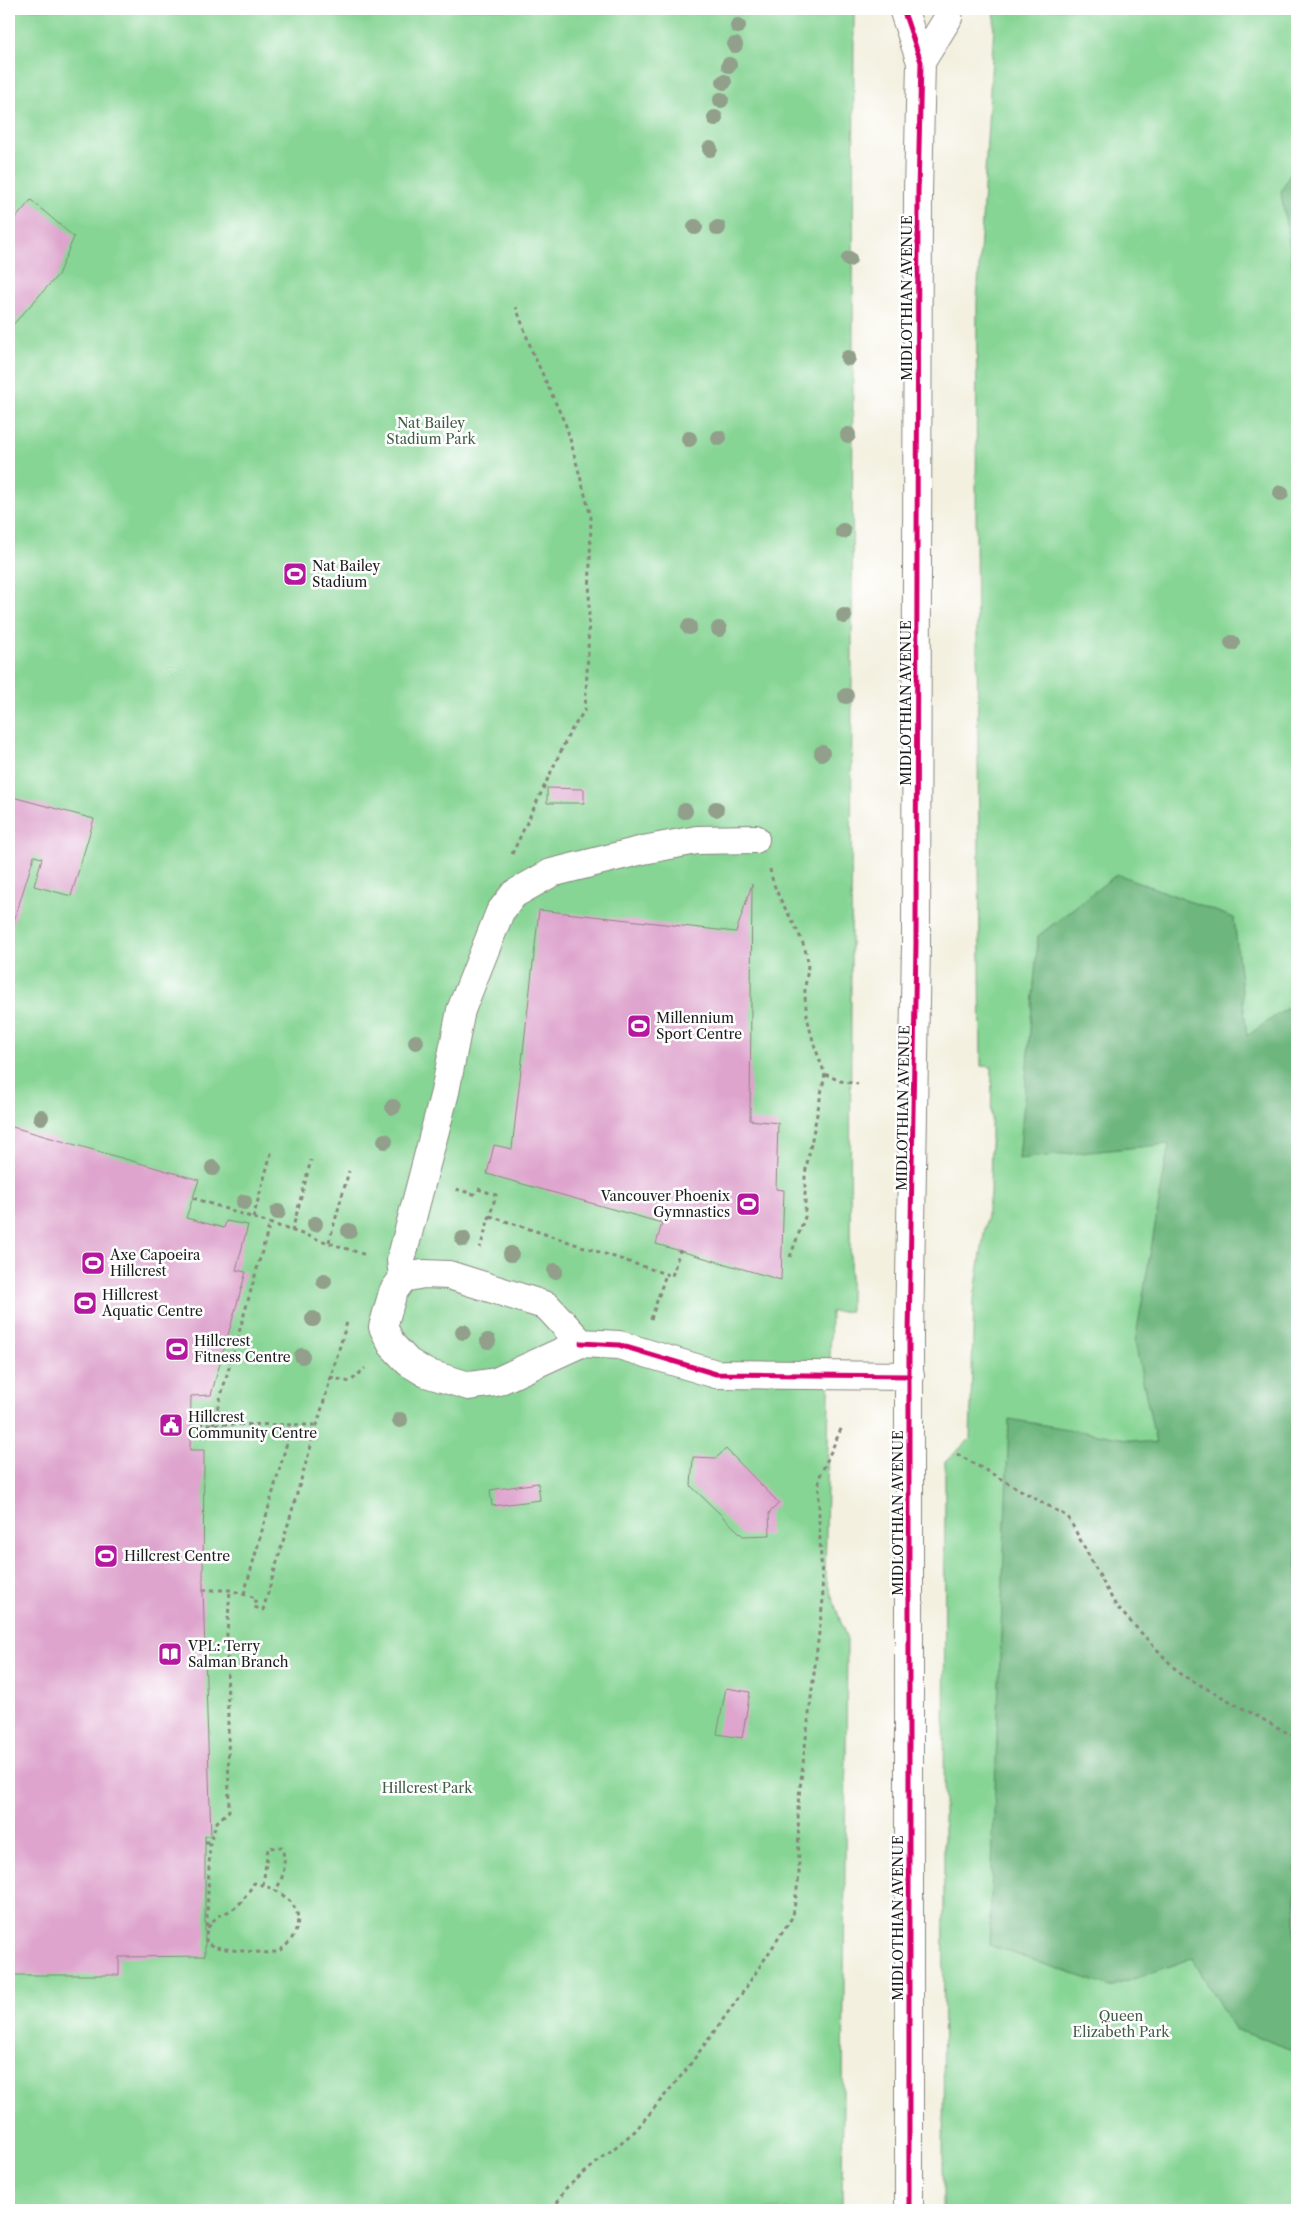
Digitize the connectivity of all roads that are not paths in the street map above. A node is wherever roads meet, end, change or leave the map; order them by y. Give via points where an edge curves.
1 (903, 9) edge
2 (949, 9) edge
3 (921, 62) junction
4 (755, 838) dead end
5 (403, 1278) junction
6 (581, 1343) junction
7 (910, 1376) junction
8 (909, 2210) edge

1 - 3 street, MIDLOTHIAN AVENUE
2 - 3 street via 948,18
3 - 7 street, MIDLOTHIAN AVENUE
4 - 5 street via 697,840 644,850 551,873 514,894 500,912 462,1010 445,1092 402,1260
5 - 6 street via 423,1274 449,1275 547,1306
5 - 6 street via 394,1292 383,1327 392,1345 408,1362 426,1372 469,1386 496,1382
6 - 7 street via 619,1345 716,1374
7 - 8 street, MIDLOTHIAN AVENUE

